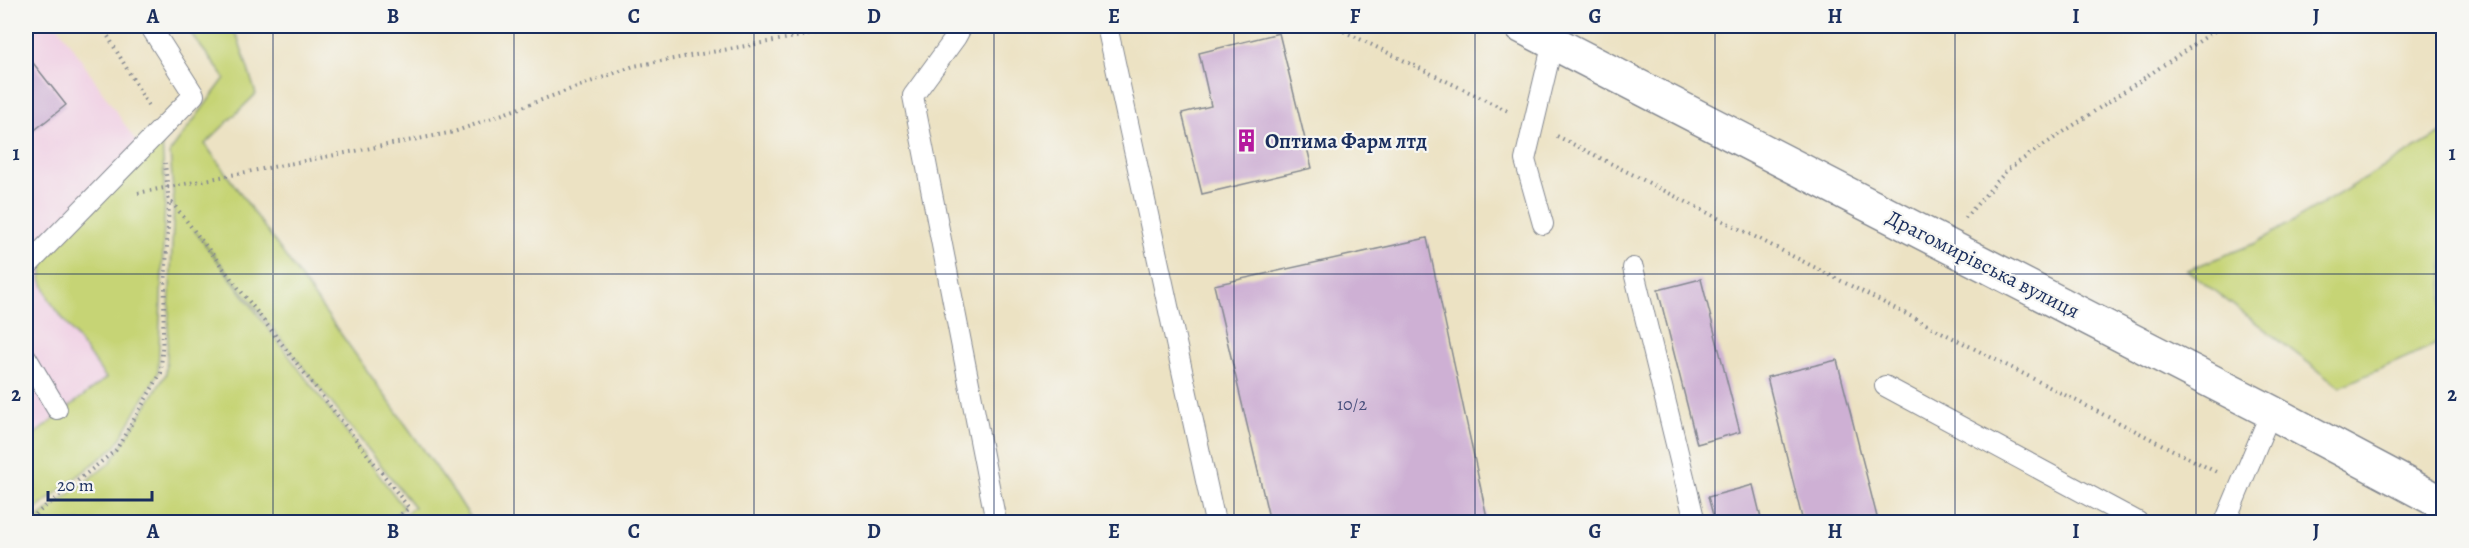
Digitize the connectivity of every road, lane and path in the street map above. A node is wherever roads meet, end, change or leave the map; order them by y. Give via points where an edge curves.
1 (102, 26) edge
2 (150, 26) edge
3 (857, 26) edge
4 (962, 26) edge
5 (1107, 26) edge
6 (1333, 26) edge
7 (1521, 26) edge
8 (2222, 26) edge
9 (1553, 42) junction
10 (1534, 124) junction
11 (161, 128) junction
12 (117, 174) junction
13 (167, 187) junction
14 (168, 197) junction
15 (44, 209) dead end
16 (26, 222) edge
17 (1543, 224) dead end
18 (1942, 242) junction
19 (26, 267) edge
20 (1633, 268) dead end
21 (26, 357) edge
22 (1885, 386) dead end
23 (57, 409) dead end
24 (2271, 412) junction
25 (2242, 485) junction
26 (2444, 504) edge
27 (26, 522) edge
28 (391, 522) edge
29 (996, 522) edge
30 (1215, 522) edge
31 (1695, 522) edge
32 (2138, 522) edge
33 (2225, 522) edge

1 - 11 path
2 - 11 lane via 194,95
3 - 13 path via 634,66 454,132
4 - 29 lane via 913,96
5 - 30 lane
6 - 10 path
7 - 9 street, Драгомирівська вулиця
8 - 18 path via 2008,169
9 - 10 lane
9 - 18 street, Драгомирівська вулиця
10 - 17 lane via 1525,160
10 - 25 path
11 - 12 lane
11 - 13 path
12 - 13 path via 138,193
12 - 19 lane
13 - 14 path
14 - 27 path via 161,373 116,450
14 - 28 path via 409,508
15 - 16 path
18 - 24 street, Драгомирівська вулиця
20 - 31 lane
21 - 23 lane
22 - 32 lane
24 - 25 lane
24 - 26 street, Драгомирівська вулиця
25 - 33 lane

